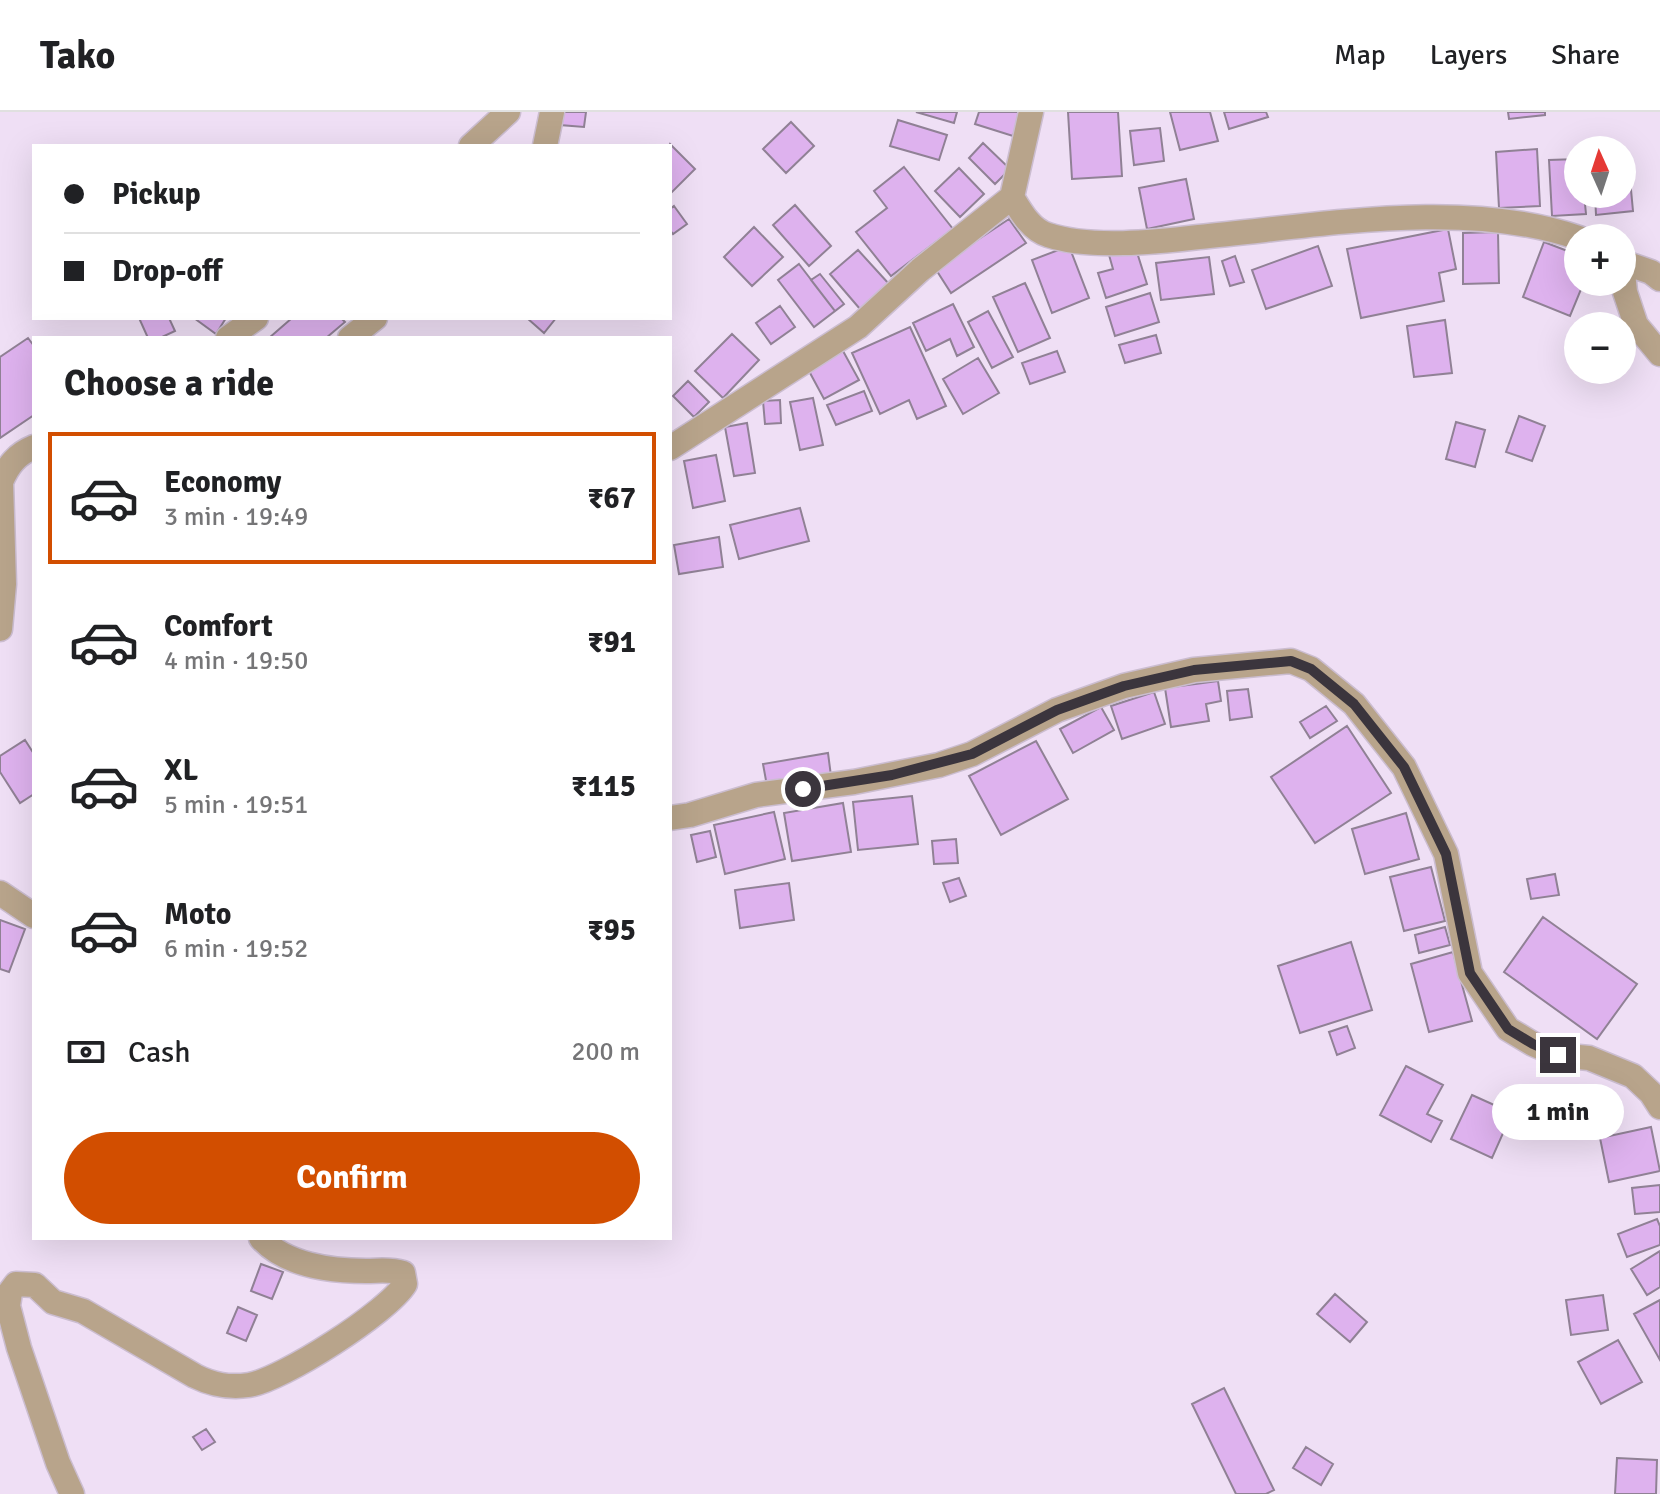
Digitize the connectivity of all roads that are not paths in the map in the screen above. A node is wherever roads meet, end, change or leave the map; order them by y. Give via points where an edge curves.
1 (508, 112) edge
2 (552, 112) edge
3 (1031, 112) edge
4 (473, 144) edge
5 (545, 144) edge
6 (1012, 197) junction
7 (1564, 234) edge
8 (1636, 267) edge
9 (1660, 279) edge
10 (1626, 296) edge
11 (253, 320) edge
12 (372, 320) edge
13 (231, 336) edge
14 (352, 336) edge
15 (1660, 354) edge
16 (672, 447) edge
17 (32, 448) edge
18 (0, 629) edge
19 (672, 818) edge
20 (0, 893) edge
21 (32, 915) edge
22 (1660, 1107) edge
23 (263, 1240) edge
24 (72, 1494) edge

1 - 4 street
2 - 5 street
3 - 6 street
6 - 7 street via 1025,219 1046,235 1077,241 1147,242 1339,222 1452,217
6 - 16 street via 858,327
8 - 9 street
10 - 15 street via 1636,325
11 - 13 street
12 - 14 street
17 - 18 street via 18,455 1,482
19 - 22 street via 756,795 939,765 1057,710 1124,686 1194,670 1291,661 1311,669 1354,704 1404,767 1446,854 1470,973 1508,1029 1558,1055 1589,1058 1633,1076
20 - 21 street
23 - 24 street via 292,1259 331,1269 391,1269 403,1273 405,1284 368,1319 278,1376 227,1387 195,1376 83,1311 53,1302 35,1285 16,1284 8,1306 19,1348

